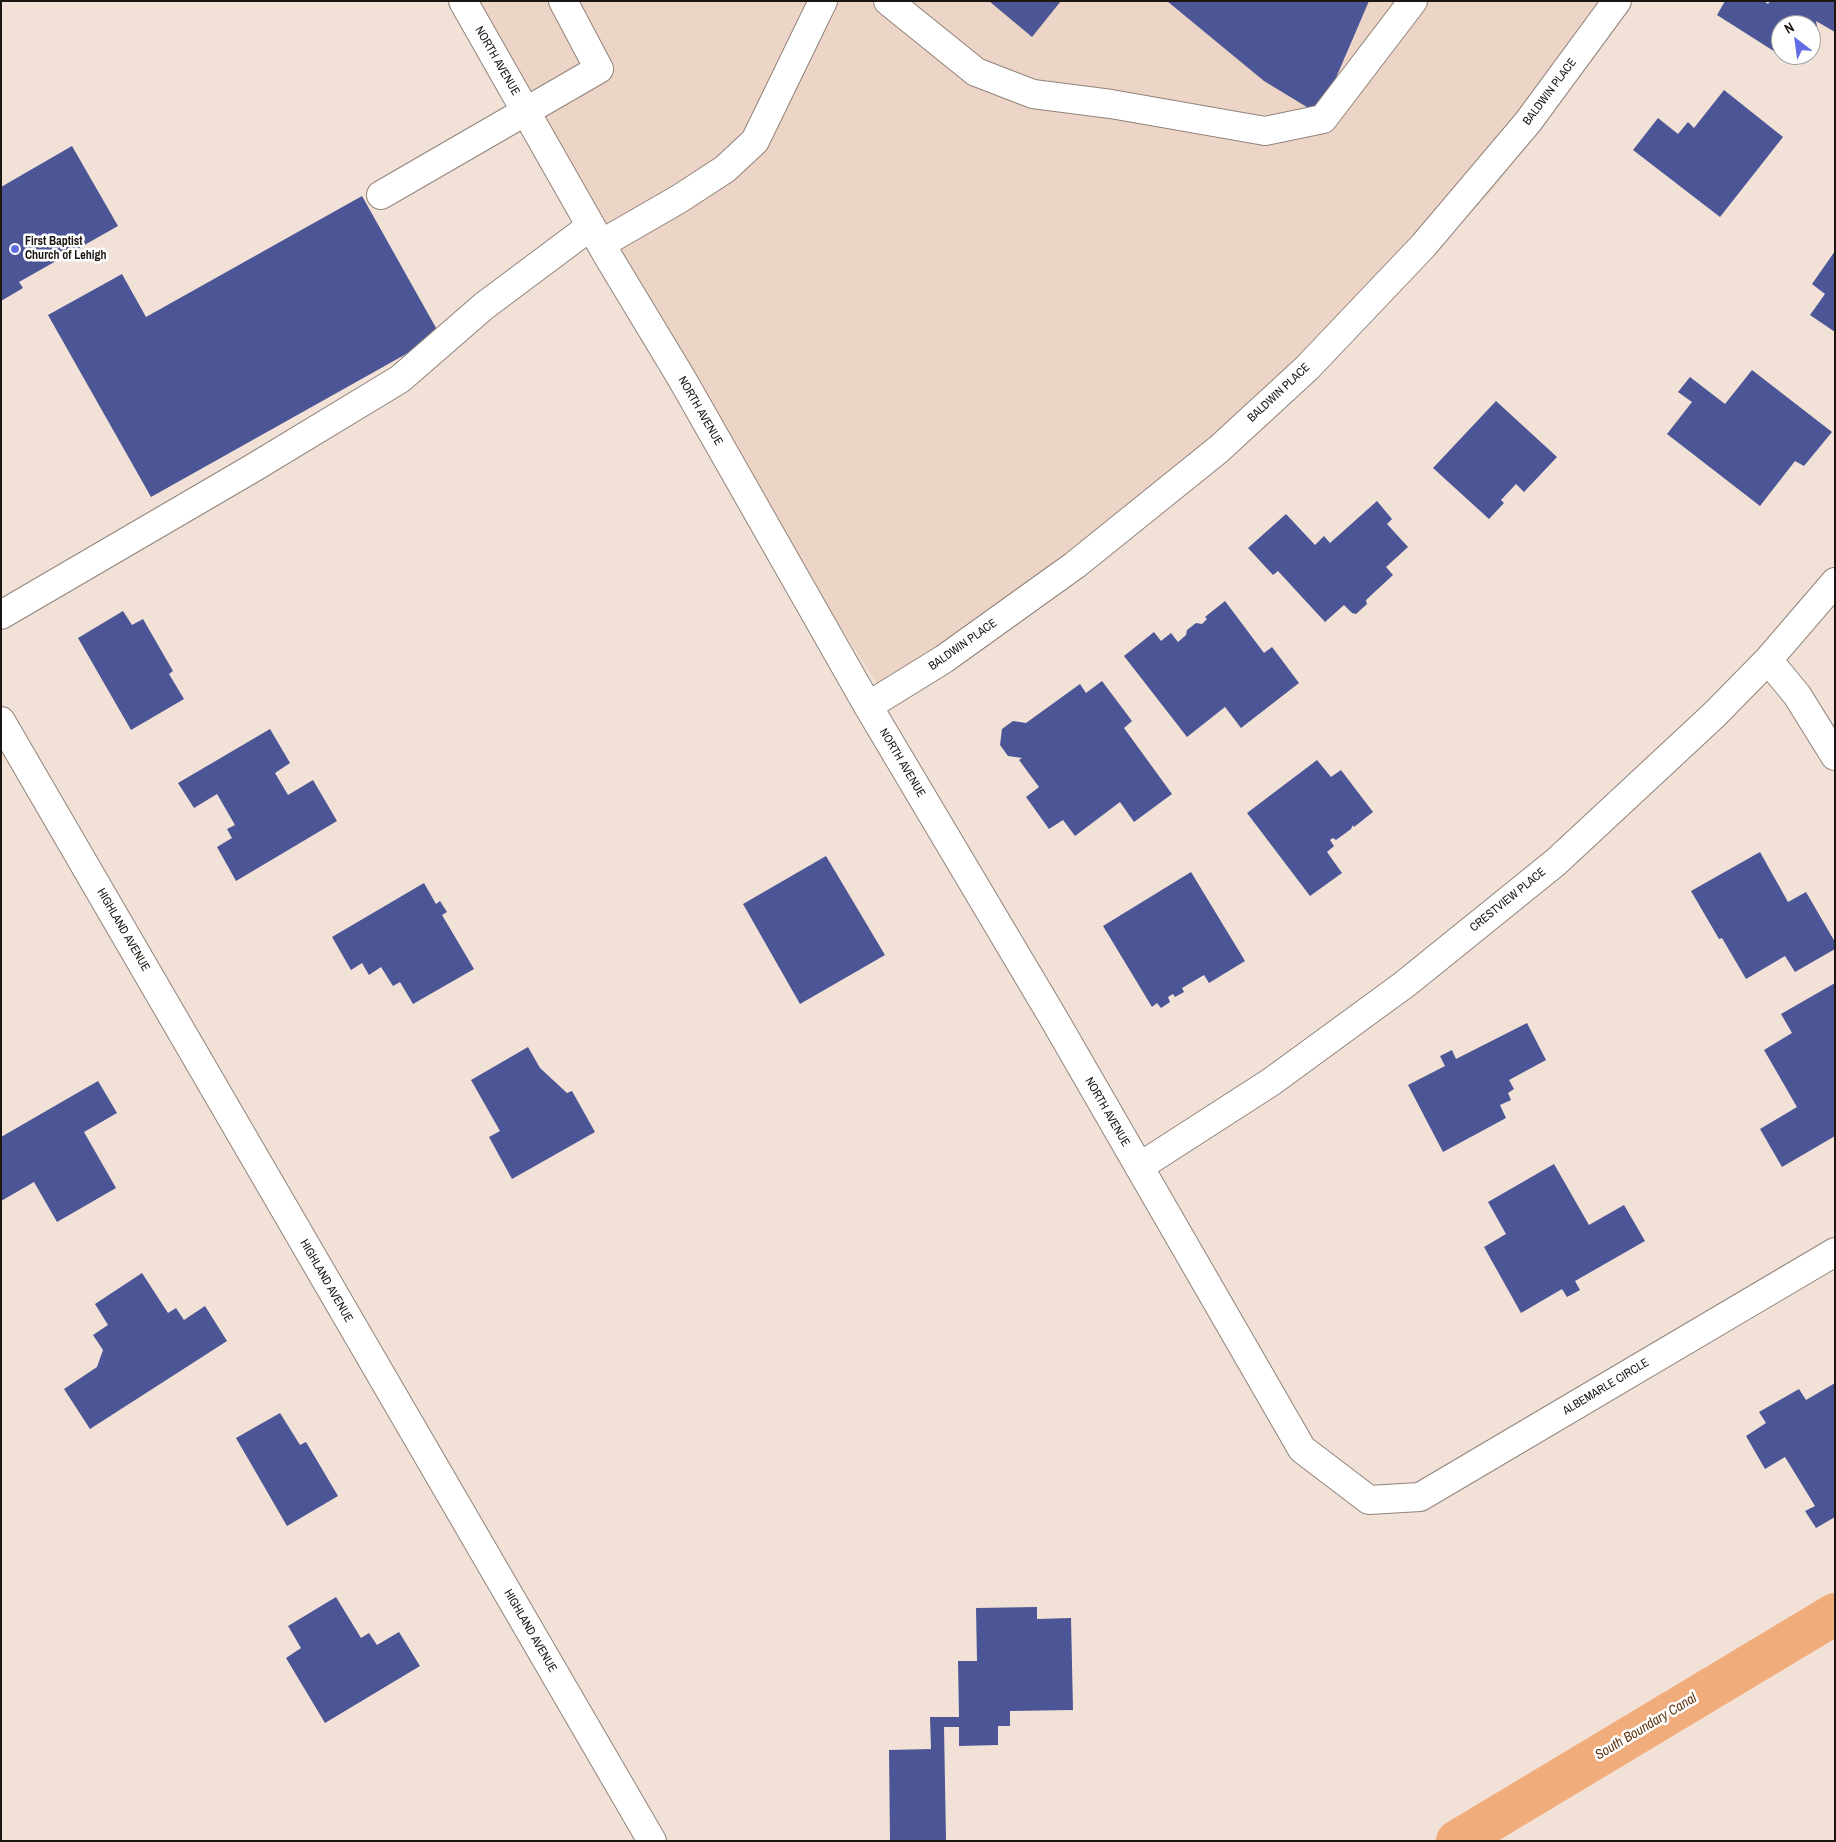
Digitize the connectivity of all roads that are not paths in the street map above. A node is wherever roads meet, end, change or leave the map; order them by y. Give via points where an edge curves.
1 (463, 1) edge
2 (563, 1) edge
3 (823, 1) edge
4 (888, 1) edge
5 (1414, 1) edge
6 (1617, 1) edge
7 (525, 111) junction
8 (380, 195) dead end
9 (596, 235) junction
10 (1835, 582) edge
11 (1, 615) edge
12 (1768, 660) junction
13 (868, 706) junction
14 (1, 721) edge
15 (1835, 756) edge
16 (1139, 1167) junction
17 (1835, 1252) edge
18 (1370, 1500) joint
19 (652, 1841) edge

1 - 7 street, NORTH AVENUE
2 - 7 street via 599,69
3 - 9 street via 755,141 725,169 679,198
4 - 5 street via 976,72 1032,94 1111,104 1265,132 1323,119
6 - 13 street, BALDWIN PLACE via 1528,122 1442,224 1307,368 1218,449 1075,566 944,659
7 - 8 street
7 - 9 street, NORTH AVENUE
9 - 11 street via 484,306 400,379
9 - 13 street, NORTH AVENUE
10 - 12 street, CRESTVIEW PLACE
12 - 15 street via 1797,695
12 - 16 street, CRESTVIEW PLACE via 1714,715 1556,862 1412,978 1272,1082
13 - 16 street, NORTH AVENUE
14 - 19 street, HIGHLAND AVENUE
16 - 18 street, NORTH AVENUE via 1302,1448
17 - 18 street, ALBEMARLE CIRCLE via 1420,1497

